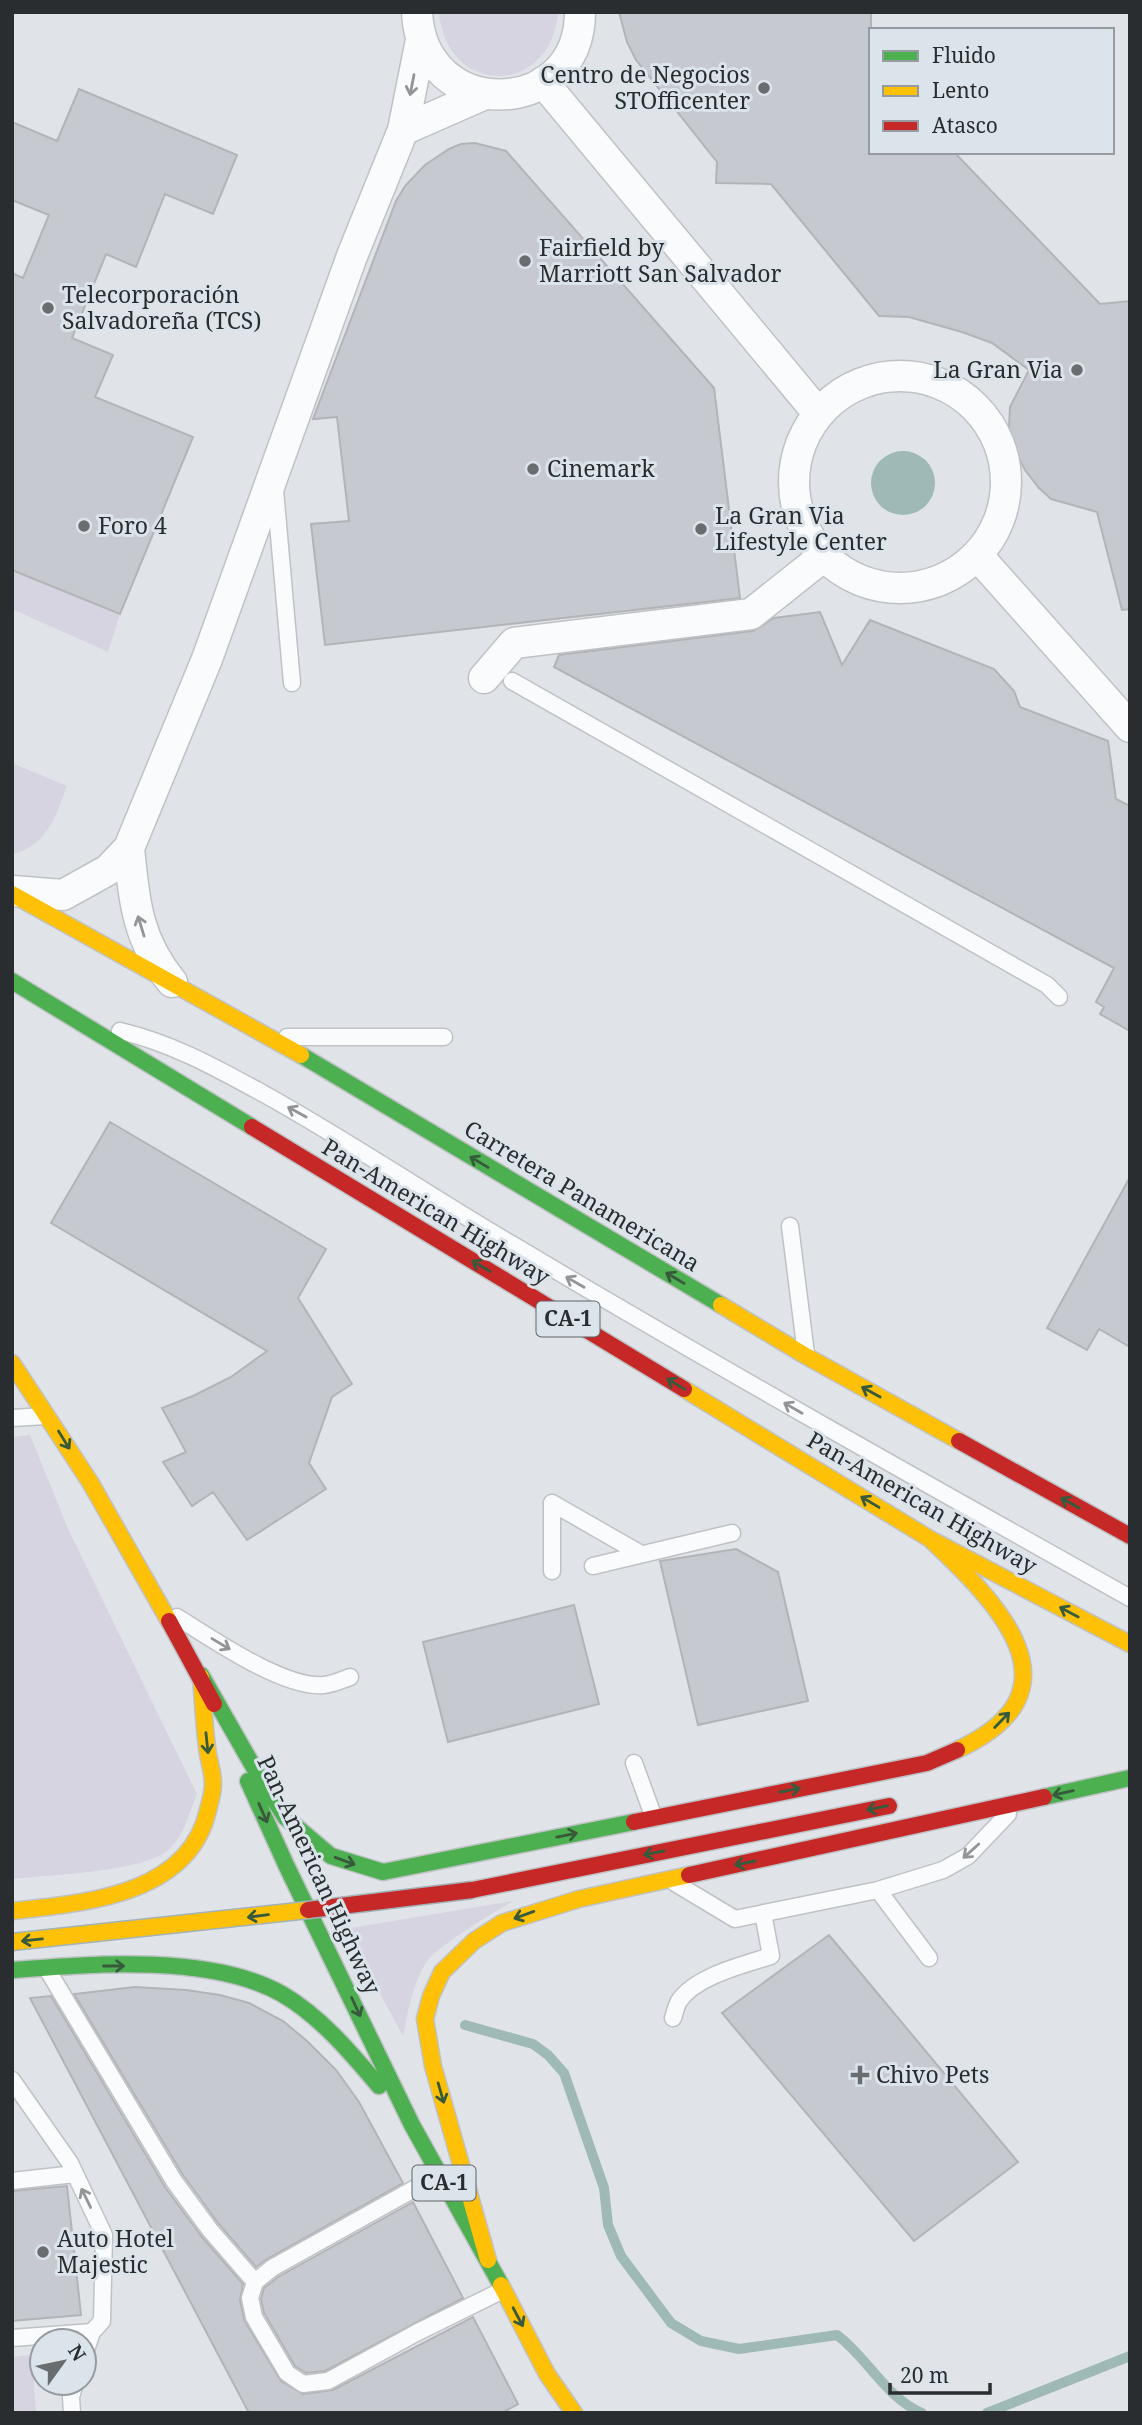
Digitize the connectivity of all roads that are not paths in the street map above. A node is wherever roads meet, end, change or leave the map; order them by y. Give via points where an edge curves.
1 (581, 19) edge
2 (419, 26) edge
3 (543, 82) junction
4 (485, 94) junction
5 (403, 130) junction
6 (818, 413) junction
7 (273, 475) junction
8 (977, 555) junction
9 (824, 556) junction
10 (498, 679) joint
11 (292, 683) dead end
12 (1130, 727) edge
13 (129, 848) junction
14 (12, 892) edge
15 (12, 981) edge
16 (174, 985) junction
17 (12, 992) edge
18 (1059, 997) dead end
19 (45, 1001) junction
20 (77, 1021) junction
21 (271, 1037) junction
22 (444, 1037) dead end
23 (790, 1226) dead end
24 (806, 1356) junction
25 (14, 1364) edge
26 (49, 1416) junction
27 (12, 1418) edge
28 (732, 1533) dead end
29 (1130, 1536) edge
30 (930, 1539) junction
31 (641, 1554) junction
32 (593, 1566) dead end
33 (552, 1571) dead end
34 (1130, 1598) edge
35 (163, 1609) junction
36 (1130, 1644) edge
37 (201, 1675) junction
38 (350, 1677) dead end
39 (634, 1763) dead end
40 (1130, 1777) edge
41 (904, 1802) dead end
42 (1019, 1803) junction
43 (654, 1818) junction
44 (669, 1880) junction
45 (878, 1890) junction
46 (12, 1911) edge
47 (763, 1913) junction
48 (12, 1942) edge
49 (929, 1958) dead end
50 (45, 1967) junction
51 (12, 1970) edge
52 (673, 2018) dead end
53 (12, 2080) edge
54 (12, 2103) edge
55 (412, 2126) junction
56 (72, 2168) junction
57 (439, 2175) junction
58 (12, 2181) edge
59 (488, 2260) junction
60 (255, 2282) junction
61 (503, 2290) junction
62 (97, 2327) edge
63 (547, 2374) junction
64 (559, 2413) edge
65 (574, 2413) edge

1 - 3 street via 565,61
2 - 4 street via 431,60 443,74 457,85
2 -> 5 street
3 - 4 street via 509,95
3 - 6 street
4 - 5 street
5 - 7 street
6 - 8 street via 853,386 887,376 939,383 970,402 993,430 1007,481 1001,517
6 - 9 street via 798,450 793,482 805,530
7 - 11 lane
7 - 13 street via 207,659
8 - 9 street via 946,579 898,589 858,580
8 - 12 street
9 - 10 street via 751,614 513,643
10 - 18 lane via 1027,973
13 - 14 street via 108,870 63,895
16 -> 13 street via 150,952 139,925
14 - 16 main road, Carretera Panamericana
15 - 19 main road, Pan-American Highway / CA-1
16 - 21 main road, Carretera Panamericana
17 - 19 main road
19 - 20 main road, Pan-American Highway / CA-1
30 -> 20 main road, Pan-American Highway / CA-1
34 -> 20 lane via 522,1251 263,1093 173,1048
21 - 22 lane
24 -> 21 main road, Carretera Panamericana
23 - 24 lane
29 -> 24 main road, Carretera Panamericana
25 - 26 main road, Pan-American Highway / CA-1
26 - 27 lane
26 -> 35 main road, Pan-American Highway / CA-1
28 - 31 lane
36 -> 30 main road, Pan-American Highway / CA-1
43 -> 30 main road via 927,1763 1006,1720 1019,1697 1023,1671 1016,1638 997,1607
31 - 32 lane
31 - 33 lane via 552,1503
35 - 37 main road, Pan-American Highway / CA-1
35 -> 38 lane via 244,1657 304,1683 324,1685
37 -> 43 main road via 286,1818 331,1856 359,1866 383,1872
37 -> 46 main road via 213,1786 208,1817 193,1847 164,1877 123,1895
37 -> 55 main road, Pan-American Highway / CA-1
39 - 43 lane
40 -> 42 main road
41 -> 48 main road, bridge via 472,1890
42 -> 44 main road
42 -> 45 lane via 968,1856 943,1870
44 - 47 lane via 735,1919
44 -> 59 main road via 560,1903 502,1923 442,1972 425,2019 431,2056
45 - 47 lane
45 - 49 lane
47 - 52 lane via 771,1956 720,1972 691,1990 679,2002
50 - 51 main road
50 -> 55 main road via 194,1969 281,1993 350,2053
50 - 60 lane via 174,2181
53 - 56 lane
54 - 56 lane
55 - 57 main road, Pan-American Highway / CA-1
56 - 58 lane
62 -> 56 lane via 102,2321 104,2235
57 - 59 main road, Pan-American Highway / CA-1
57 - 60 lane via 272,2268
59 - 61 main road, Pan-American Highway / CA-1
60 - 61 lane via 250,2298 254,2318 287,2373 303,2384 328,2381
61 -> 63 main road, Pan-American Highway / CA-1
63 - 64 main road
63 - 65 main road, Pan-American Highway / CA-1

